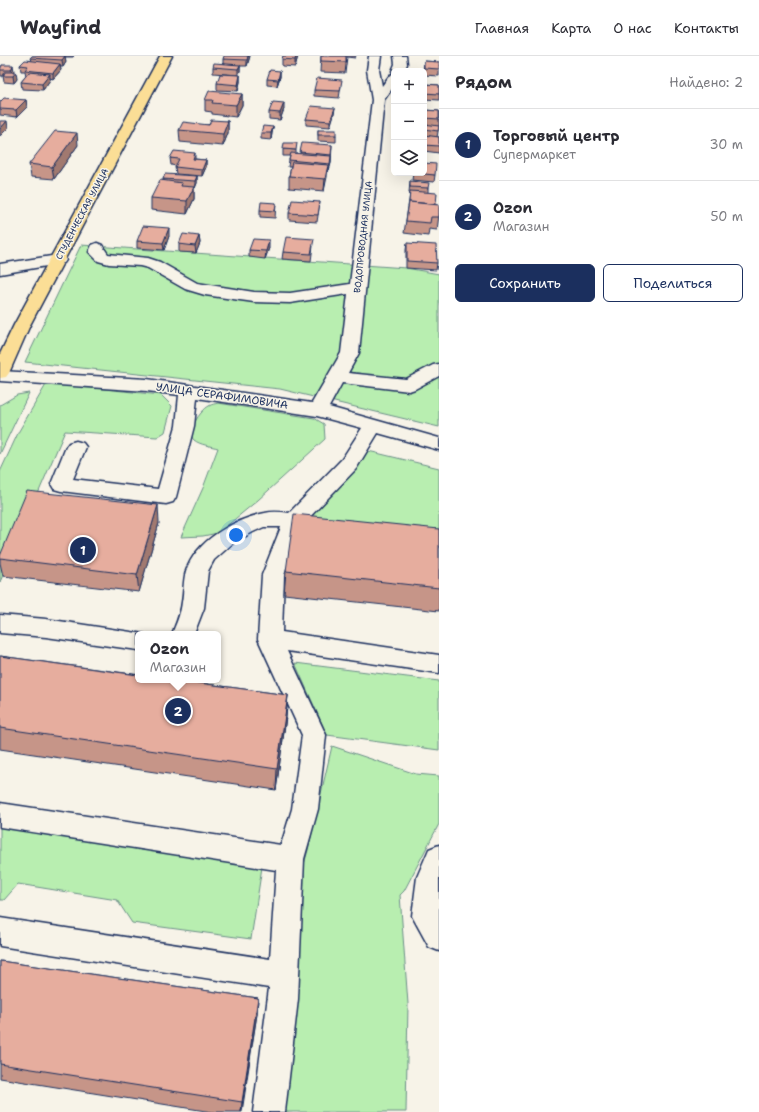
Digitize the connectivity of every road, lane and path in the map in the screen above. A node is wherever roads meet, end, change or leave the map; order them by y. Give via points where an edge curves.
1 (166, 56) edge
2 (375, 56) edge
3 (400, 56) edge
4 (399, 68) edge
5 (391, 82) edge
6 (378, 100) junction
7 (97, 248) dead end
8 (58, 260) junction
9 (0, 269) edge
10 (357, 288) junction
11 (2, 363) edge
12 (439, 369) edge
13 (0, 376) edge
14 (337, 377) junction
15 (188, 392) junction
16 (318, 410) junction
17 (373, 426) junction
18 (439, 444) edge
19 (76, 447) dead end
20 (294, 521) junction
21 (0, 624) edge
22 (184, 631) edge
23 (270, 639) junction
24 (135, 641) edge
25 (439, 664) edge
26 (0, 814) edge
27 (439, 858) edge
28 (290, 859) junction
29 (0, 932) edge
30 (439, 937) edge
31 (284, 976) junction
32 (269, 1112) edge

1 - 8 main road, СТУДЕНЧЕСКАЯ УЛИЦА
2 - 6 street, ВОДОПРОВОДНАЯ УЛИЦА via 373,70
3 - 4 street
5 - 6 street
6 - 10 street, ВОДОПРОВОДНАЯ УЛИЦА
7 - 10 street via 97,252 103,258 142,261 191,286 240,295 290,298
8 - 9 street
8 - 11 main road, СТУДЕНЧЕСКАЯ УЛИЦА
10 - 14 street, ВОДОПРОВОДНАЯ УЛИЦА via 350,353
12 - 14 street via 409,385
13 - 15 street, УЛИЦА СЕРАФИМОВИЧА via 147,385
14 - 16 street, ВОДОПРОВОДНАЯ УЛИЦА
15 - 16 street, УЛИЦА СЕРАФИМОВИЧА
15 - 19 street via 185,426 166,497 61,484
16 - 17 street, УЛИЦА СЕРАФИМОВИЧА
17 - 18 street, УЛИЦА СЕРАФИМОВИЧА
17 - 20 street via 349,464
20 - 22 street via 264,520 250,525 221,542 206,555 197,570 192,612
20 - 23 street via 273,575
21 - 24 street
23 - 25 street
23 - 28 street via 314,735 305,809
26 - 28 street
27 - 30 street via 431,876 426,916
28 - 31 street
29 - 31 street
31 - 32 street

